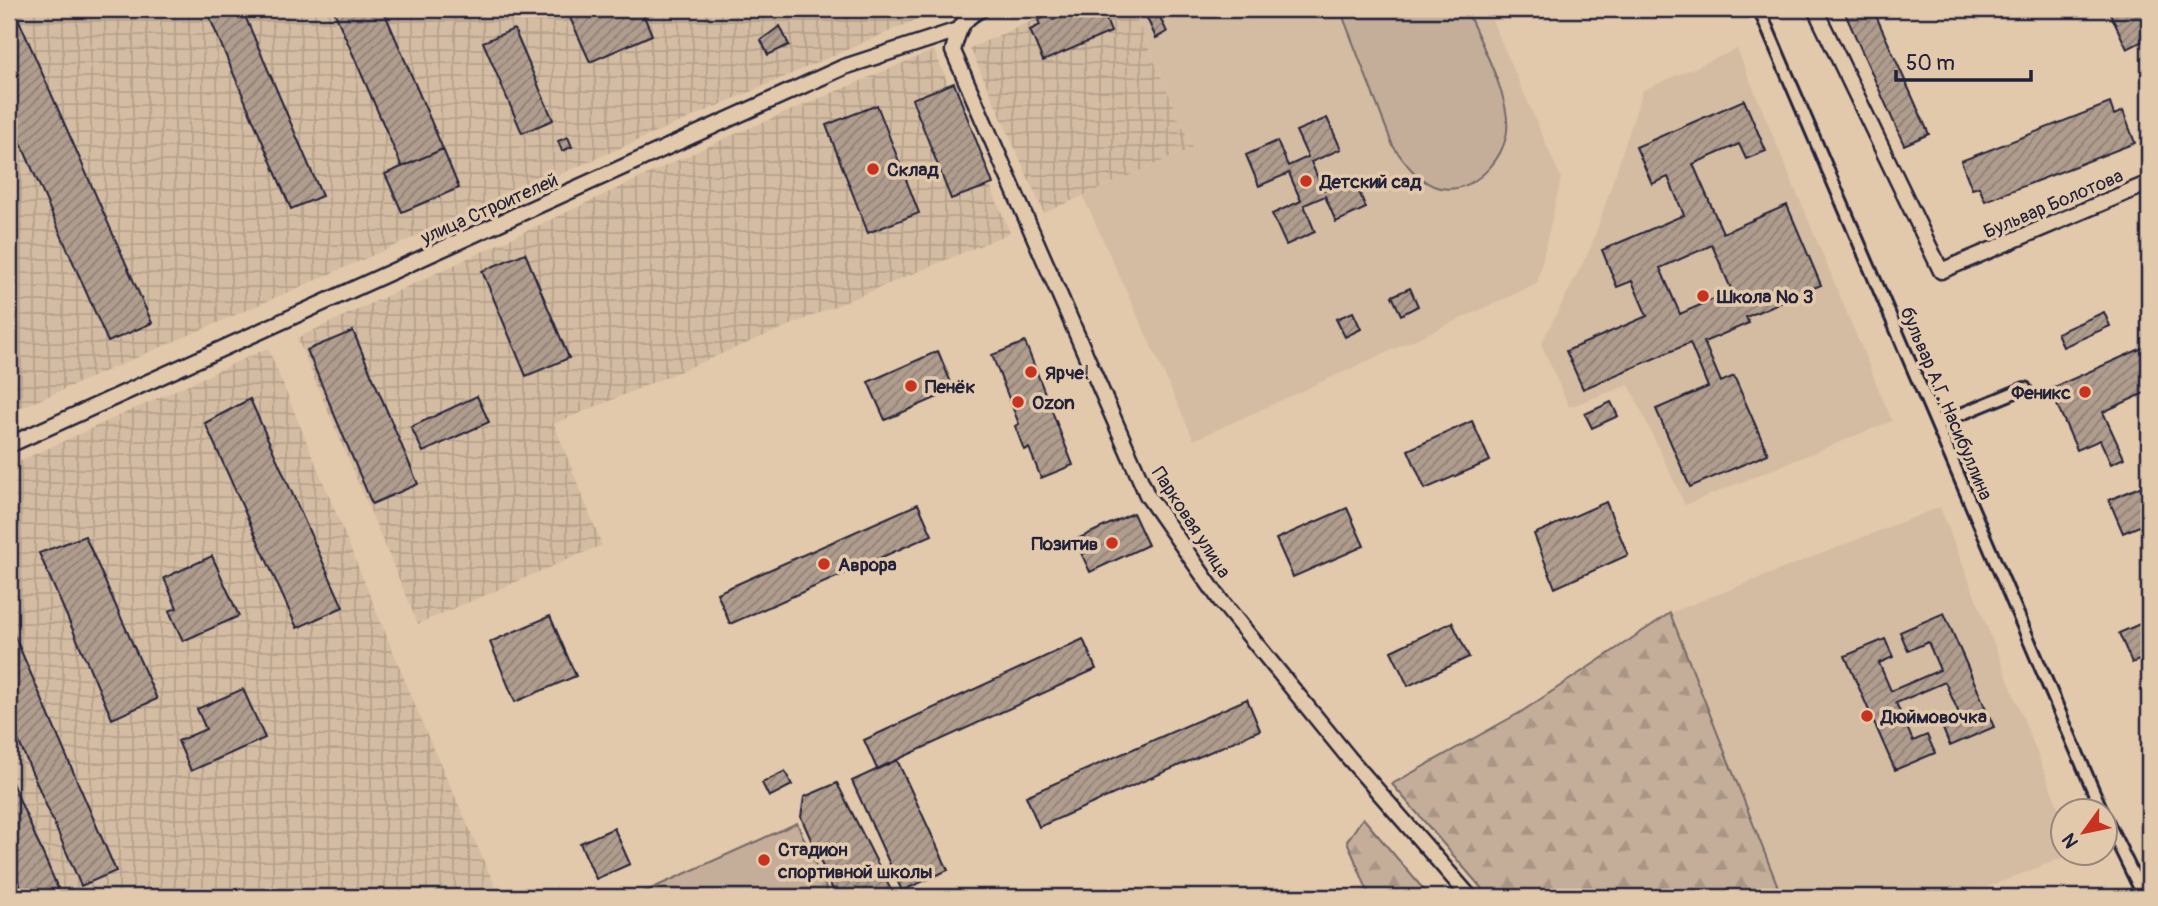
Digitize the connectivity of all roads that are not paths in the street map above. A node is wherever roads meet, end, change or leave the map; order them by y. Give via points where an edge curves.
1 (982, 9) edge
2 (1759, 9) edge
3 (1815, 9) edge
4 (958, 30) junction
5 (2149, 183) edge
6 (2025, 388) dead end
7 (1937, 424) junction
8 (9, 445) edge
9 (2096, 797) edge
10 (2120, 849) edge
11 (1470, 897) edge
12 (2144, 897) edge

1 - 4 street, улица Строителей via 967,16
2 - 7 street, бульвар А.Г. Насибуллина
3 - 5 street, Бульвар Болотова via 1941,271
4 - 8 street, улица Строителей via 845,67
4 - 11 street, Парковая улица via 953,51 1147,495 1221,601
6 - 7 street
7 - 9 street, бульвар А.Г. Насибуллина
10 - 12 street

